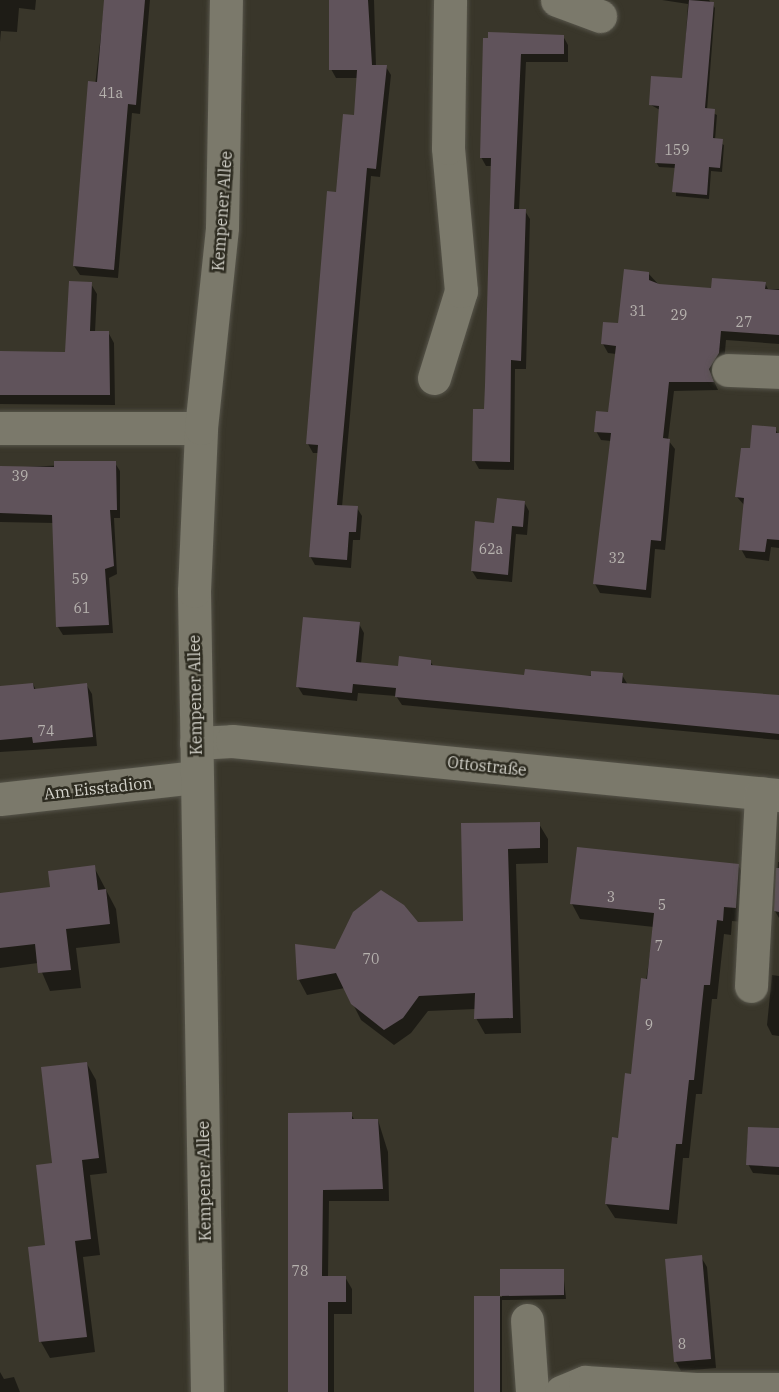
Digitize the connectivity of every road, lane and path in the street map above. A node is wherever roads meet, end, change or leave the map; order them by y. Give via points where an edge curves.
1 (226, 0) edge
2 (450, 0) edge
3 (557, 0) edge
4 (600, 16) dead end
5 (728, 370) dead end
6 (779, 372) edge
7 (434, 378) dead end
8 (0, 428) edge
9 (201, 428) junction
10 (196, 743) junction
11 (197, 777) junction
12 (770, 794) edge
13 (0, 799) edge
14 (751, 986) dead end
15 (527, 1320) dead end
16 (779, 1389) edge
17 (207, 1392) edge
18 (532, 1392) edge
19 (561, 1392) edge

1 - 9 street, Kempener Allee via 222,227
2 - 7 street via 448,148 461,291
3 - 4 street
5 - 6 street
8 - 9 street
9 - 10 street, Kempener Allee via 194,591
10 - 11 street, Kempener Allee
10 - 12 street, Ottostraße via 232,741
11 - 13 street, Am Eisstadion
11 - 17 street, Kempener Allee
12 - 14 street
15 - 18 street
16 - 19 street via 585,1382

